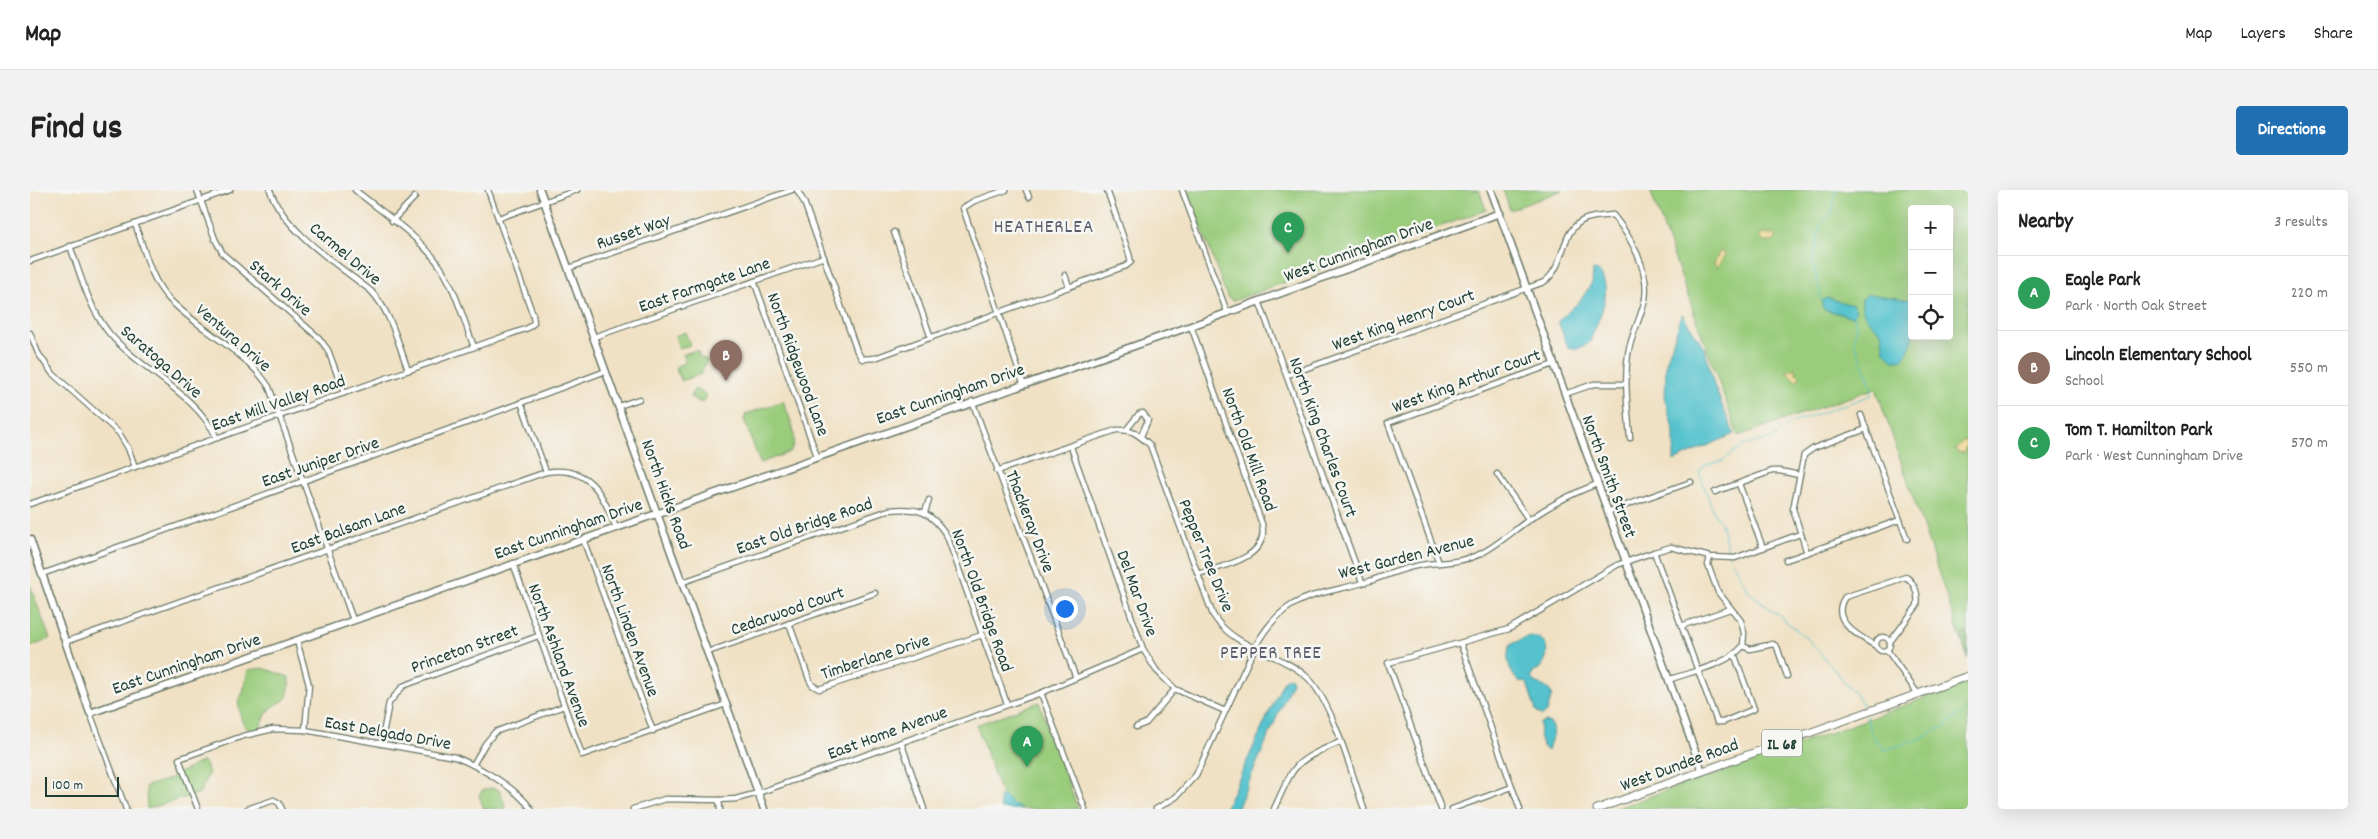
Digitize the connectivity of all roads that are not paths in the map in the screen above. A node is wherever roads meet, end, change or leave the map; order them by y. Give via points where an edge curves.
1 (197, 190) edge
2 (230, 190) edge
3 (270, 190) edge
4 (356, 190) edge
5 (488, 190) edge
6 (540, 190) edge
7 (577, 190) edge
8 (791, 190) edge
9 (797, 190) edge
10 (1006, 190) edge
11 (1026, 190) edge
12 (1106, 190) edge
13 (1182, 190) edge
14 (1491, 190) edge
15 (415, 197) dead end
16 (1029, 197) dead end
17 (200, 200) junction
18 (544, 201) junction
19 (1500, 213) junction
20 (499, 218) junction
21 (392, 221) junction
22 (136, 224) junction
23 (894, 232) dead end
24 (70, 246) junction
25 (824, 257) junction
26 (30, 261) edge
27 (569, 268) junction
28 (1065, 275) dead end
29 (754, 281) junction
30 (1070, 288) junction
31 (1527, 289) junction
32 (1259, 301) junction
33 (1227, 312) junction
34 (999, 314) junction
35 (1191, 326) junction
36 (30, 333) edge
37 (594, 337) junction
38 (931, 338) junction
39 (474, 347) junction
40 (1554, 364) junction
41 (408, 370) junction
42 (606, 371) junction
43 (1288, 375) junction
44 (1023, 383) junction
45 (1626, 384) junction
46 (344, 393) junction
47 (1565, 394) junction
48 (639, 399) dead end
49 (972, 401) junction
50 (521, 402) junction
51 (619, 406) junction
52 (1861, 415) dead end
53 (281, 416) junction
54 (1127, 429) junction
55 (1866, 429) junction
56 (1141, 436) junction
57 (217, 438) junction
58 (1630, 438) dead end
59 (1071, 447) junction
60 (817, 456) junction
61 (135, 467) junction
62 (997, 471) junction
63 (546, 472) junction
64 (1497, 474) dead end
65 (1799, 475) junction
66 (303, 481) junction
67 (1691, 482) dead end
68 (1597, 484) junction
69 (1740, 484) junction
70 (1714, 492) dead end
71 (929, 500) dead end
72 (30, 504) edge
73 (658, 512) junction
74 (925, 512) junction
75 (1607, 512) junction
76 (1529, 520) junction
77 (1900, 520) junction
78 (616, 528) junction
79 (1800, 534) junction
80 (583, 539) junction
81 (1907, 539) dead end
82 (30, 540) edge
83 (1763, 548) junction
84 (328, 549) junction
85 (1654, 552) junction
86 (1807, 553) junction
87 (1710, 557) junction
88 (1786, 560) dead end
89 (1625, 562) junction
90 (513, 563) junction
91 (1439, 563) junction
92 (42, 574) junction
93 (1198, 574) junction
94 (683, 582) junction
95 (1362, 582) junction
96 (875, 593) dead end
97 (1730, 609) junction
98 (353, 620) junction
99 (789, 623) junction
100 (1681, 626) junction
101 (982, 635) junction
102 (538, 636) junction
103 (297, 641) junction
104 (65, 642) junction
105 (1890, 642) junction
106 (1460, 645) junction
107 (1743, 646) junction
108 (1876, 646) junction
109 (1143, 649) junction
110 (1254, 649) junction
111 (1887, 650) junction
112 (708, 652) junction
113 (1735, 656) junction
114 (1696, 669) junction
115 (1787, 676) dead end
116 (1968, 676) edge
117 (1076, 678) junction
118 (1668, 680) junction
119 (1175, 689) junction
120 (1041, 693) junction
121 (1918, 694) junction
122 (726, 704) junction
123 (1007, 704) junction
124 (564, 706) junction
125 (1225, 711) junction
126 (90, 713) junction
127 (1136, 727) dead end
128 (306, 730) junction
129 (653, 731) junction
130 (901, 742) junction
131 (1340, 742) junction
132 (381, 744) junction
133 (473, 765) junction
134 (1702, 772) junction
135 (1512, 786) junction
136 (758, 793) junction
137 (719, 800) junction
138 (126, 809) edge
139 (198, 809) edge
140 (247, 809) edge
141 (282, 809) edge
142 (531, 809) edge
143 (633, 809) edge
144 (720, 809) edge
145 (764, 809) edge
146 (924, 809) edge
147 (1085, 809) edge
148 (1156, 809) edge
149 (1274, 809) edge
150 (1364, 809) edge
151 (1441, 809) edge
152 (1452, 809) edge
153 (1520, 809) edge
154 (1597, 809) edge

1 - 17 street, Stark Drive
2 - 17 street
3 - 41 street, Carmel Drive via 277,207 289,222 381,302
4 - 21 street
5 - 20 street
6 - 18 street, North Hicks Road
7 - 18 street
8 - 27 street, Russet Way
9 - 25 street
10 - 34 street via 963,208
11 - 16 street
12 - 30 street via 1131,262
13 - 33 street
14 - 19 street, North Smith Street
15 - 21 street
17 - 22 street
17 - 46 street, Stark Drive via 223,254 325,345
18 - 20 street
18 - 27 street, North Hicks Road
19 - 31 street, North Smith Street
19 - 32 street, West Cunningham Drive
20 - 39 street, East Mill Valley Road via 534,323
21 - 39 street via 438,262
22 - 24 street
22 - 53 street, Ventura Drive via 154,275 167,297 262,378
23 - 38 street
24 - 26 street
24 - 57 street, Saratoga Drive via 100,321 121,346 204,414
25 - 29 street, East Farmgate Lane
25 - 38 street via 862,359 875,358
27 - 37 street, North Hicks Road
28 - 30 street
29 - 37 street, East Farmgate Lane
29 - 60 street, North Ridgewood Lane
30 - 34 street
31 - 40 street, North Smith Street
31 - 43 street, West King Henry Court
31 - 45 street, West King Henry Court via 1553,275 1568,235 1575,226 1585,219 1613,215 1631,239 1645,284 1644,302 1628,354
32 - 33 street, West Cunningham Drive
32 - 43 street, North King Charles Court
33 - 35 street, East Cunningham Drive
34 - 38 street
34 - 44 street
35 - 44 street, East Cunningham Drive
35 - 93 street, North Old Mill Road via 1263,528 1260,545 1254,553
36 - 61 street via 38,353 52,373 121,436
37 - 42 street, North Hicks Road
39 - 41 street, East Mill Valley Road
40 - 47 street, North Smith Street
40 - 91 street, West King Arthur Court via 1388,422
41 - 46 street, East Mill Valley Road
42 - 50 street, East Juniper Drive
42 - 51 street, North Hicks Road
43 - 95 street, North King Charles Court
44 - 49 street, East Cunningham Drive
45 - 47 street via 1594,384
45 - 58 street
46 - 53 street, East Mill Valley Road
47 - 68 street, North Smith Street
48 - 51 street
49 - 60 street, East Cunningham Drive
49 - 62 street, Thackeray Drive
50 - 63 street
50 - 66 street, East Juniper Drive
51 - 73 street, North Hicks Road
52 - 55 street
53 - 57 street, East Mill Valley Road
53 - 66 street, Ventura Drive
54 - 56 street
54 - 56 street via 1138,414 1142,414 1148,420
54 - 59 street
55 - 65 street via 1808,451
55 - 77 street
56 - 93 street, Pepper Tree Drive via 1150,445
57 - 61 street, East Mill Valley Road
59 - 62 street
59 - 109 street, Del Mar Drive
60 - 73 street, East Cunningham Drive
61 - 72 street, East Mill Valley Road
62 - 117 street, Thackeray Drive
63 - 78 street, East Balsam Lane via 568,472 591,482 603,496
63 - 84 street, East Balsam Lane
64 - 76 street
65 - 69 street via 1772,471
65 - 79 street via 1794,509
66 - 84 street, Ventura Drive
66 - 92 street, East Juniper Drive
67 - 75 street
68 - 75 street, North Smith Street
68 - 76 street, West Garden Avenue via 1554,503
69 - 70 street
69 - 83 street
71 - 74 street
73 - 78 street, East Cunningham Drive
73 - 94 street, North Hicks Road
74 - 94 street, East Old Bridge Road via 907,508 889,510
74 - 101 street, North Old Bridge Road via 938,520 947,536
75 - 89 street, North Smith Street
76 - 91 street, West Garden Avenue via 1480,553 1462,560
77 - 81 street
77 - 86 street
78 - 80 street, East Cunningham Drive
79 - 83 street
79 - 86 street
80 - 90 street, East Cunningham Drive
80 - 129 street, North Linden Avenue
82 - 92 street
83 - 87 street via 1735,558
84 - 98 street, Ventura Drive
84 - 104 street, East Balsam Lane
85 - 87 street via 1672,547
85 - 89 street
85 - 100 street
86 - 88 street
87 - 97 street via 1711,577
89 - 106 street via 1516,626
89 - 118 street, North Smith Street
90 - 98 street, East Cunningham Drive
90 - 102 street, North Ashland Avenue
91 - 95 street, West Garden Avenue
92 - 104 street
93 - 110 street, Pepper Tree Drive via 1217,620 1236,640
94 - 112 street, North Hicks Road
95 - 110 street, West Garden Avenue via 1323,592 1281,612 1265,628
96 - 99 street, Cedarwood Court
97 - 100 street
97 - 107 street via 1741,621
98 - 103 street, East Cunningham Drive
99 - 101 street, Timberlane Drive via 812,686 819,690
99 - 112 street, Cedarwood Court
100 - 114 street
101 - 123 street, North Old Bridge Road
102 - 124 street, North Ashland Avenue
102 - 132 street, Princeton Street via 403,686 389,702
103 - 126 street, East Cunningham Drive
103 - 128 street via 309,685
104 - 126 street
105 - 108 street via 1882,637
105 - 108 street via 1917,606 1914,583 1906,576 1845,597 1840,605 1840,613 1850,630
105 - 111 street
106 - 135 street
106 - 151 street via 1388,663
107 - 113 street
107 - 115 street via 1750,649 1773,644
108 - 111 street via 1880,651
109 - 117 street, East Home Avenue
109 - 119 street, Del Mar Drive via 1156,670
110 - 125 street, West Garden Avenue
110 - 131 street, Pepper Tree Drive via 1308,677 1327,702
111 - 121 street
112 - 122 street, North Hicks Road
113 - 114 street
113 - 114 street via 1754,709 1723,722 1717,722
114 - 118 street
116 - 121 main road, West Dundee Road / IL 68
117 - 120 street, East Home Avenue
118 - 134 street, North Smith Street
119 - 125 street, Del Mar Drive
119 - 127 street via 1146,723
120 - 123 street, East Home Avenue
120 - 147 street
121 - 134 main road, West Dundee Road / IL 68
122 - 129 street
122 - 136 street, North Hicks Road
123 - 130 street, East Home Avenue
124 - 129 street, North Ashland Avenue via 582,755
124 - 133 street via 495,732
125 - 148 street, West Garden Avenue via 1191,783
126 - 138 street
128 - 132 street, East Delgado Drive
128 - 139 street, East Delgado Drive via 274,729 243,736 179,759
130 - 136 street, East Home Avenue
130 - 146 street
131 - 149 street via 1297,764
131 - 150 street, Pepper Tree Drive
132 - 133 street, East Delgado Drive via 455,757
133 - 142 street, East Delgado Drive via 520,797
134 - 154 main road, West Dundee Road / IL 68
135 - 152 street
135 - 153 street
136 - 137 street, East Home Avenue
136 - 145 street, North Hicks Road
137 - 143 street, East Home Avenue via 665,799
137 - 144 street
140 - 141 street via 270,801 278,801

